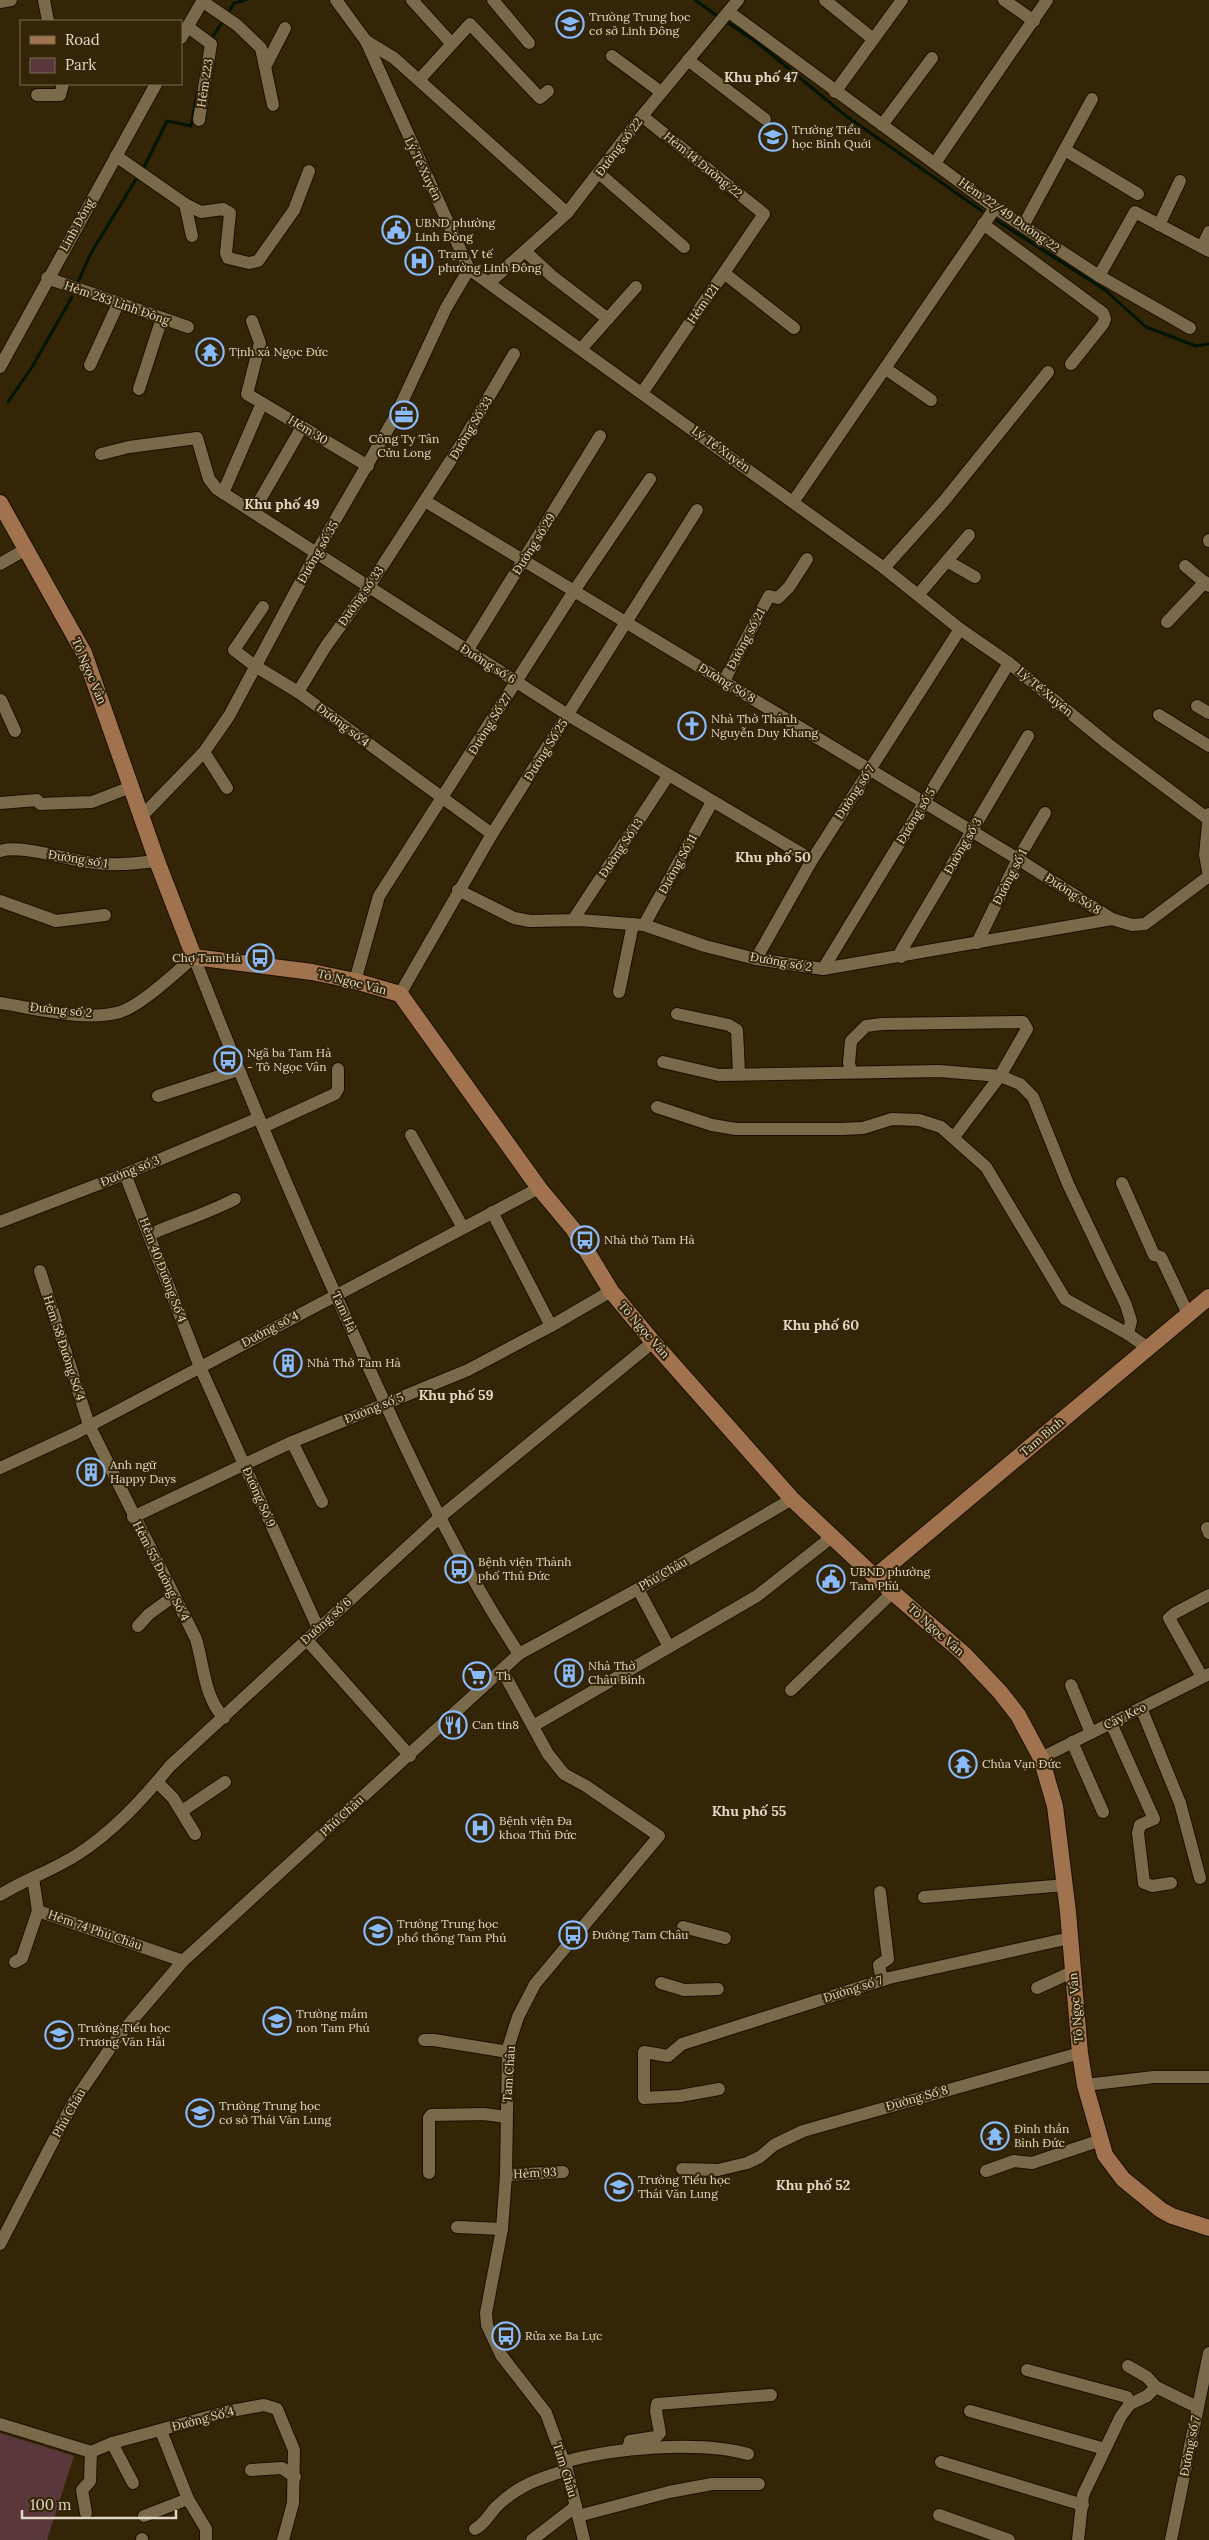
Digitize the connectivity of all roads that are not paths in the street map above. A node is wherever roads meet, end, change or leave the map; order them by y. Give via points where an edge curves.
1 (11, 0) edge
2 (44, 0) edge
3 (202, 0) edge
4 (336, 0) edge
5 (412, 0) edge
6 (493, 0) edge
7 (738, 0) edge
8 (825, 0) edge
9 (902, 0) edge
10 (1004, 0) edge
11 (1048, 0) edge
12 (0, 2) edge
13 (728, 13) junction
14 (48, 20) edge
15 (1034, 21) junction
16 (188, 27) junction
17 (285, 28) dead end
18 (182, 36) edge
19 (873, 39) junction
20 (366, 41) junction
21 (529, 42) dead end
22 (451, 43) junction
23 (612, 56) dead end
24 (932, 58) dead end
25 (688, 60) junction
26 (265, 67) junction
27 (419, 80) junction
28 (64, 85) edge
29 (155, 85) edge
30 (548, 91) dead end
31 (662, 92) junction
32 (835, 92) junction
33 (37, 94) dead end
34 (1092, 99) dead end
35 (273, 105) dead end
36 (642, 116) junction
37 (765, 118) dead end
38 (199, 120) dead end
39 (882, 125) junction
40 (1065, 150) junction
41 (116, 156) junction
42 (935, 163) junction
43 (309, 171) dead end
44 (600, 174) junction
45 (1180, 181) dead end
46 (1138, 194) dead end
47 (185, 204) junction
48 (994, 208) junction
49 (567, 214) junction
50 (764, 214) joint
51 (983, 224) junction
52 (1159, 225) junction
53 (1023, 226) junction
54 (1209, 232) edge
55 (192, 236) dead end
56 (684, 248) dead end
57 (1205, 249) edge
58 (526, 252) junction
59 (469, 269) junction
60 (724, 273) junction
61 (1099, 276) junction
62 (47, 278) junction
63 (489, 284) junction
64 (636, 287) dead end
65 (118, 304) junction
66 (162, 318) junction
67 (608, 319) junction
68 (252, 321) dead end
69 (188, 327) dead end
70 (794, 328) dead end
71 (1190, 328) dead end
72 (582, 349) junction
73 (514, 354) dead end
74 (1071, 364) dead end
75 (90, 365) dead end
76 (0, 367) edge
77 (886, 369) junction
78 (1048, 372) dead end
79 (139, 388) dead end
80 (642, 393) junction
81 (931, 400) dead end
82 (262, 403) junction
83 (302, 427) junction
84 (600, 436) dead end
85 (101, 454) dead end
86 (368, 466) junction
87 (650, 479) dead end
88 (223, 493) junction
89 (425, 501) junction
90 (793, 502) junction
91 (0, 503) edge
92 (697, 510) dead end
93 (253, 512) junction
94 (969, 535) dead end
95 (26, 549) junction
96 (316, 553) junction
97 (807, 559) dead end
98 (524, 561) junction
99 (947, 561) junction
100 (0, 564) edge
101 (1185, 566) dead end
102 (884, 568) junction
103 (975, 577) dead end
104 (1207, 584) edge
105 (368, 588) junction
106 (574, 591) junction
107 (918, 595) junction
108 (262, 607) dead end
109 (626, 622) junction
110 (1167, 622) dead end
111 (960, 629) junction
112 (467, 651) junction
113 (1009, 662) junction
114 (255, 666) junction
115 (724, 681) junction
116 (516, 682) junction
117 (298, 692) junction
118 (1, 700) dead end
119 (1197, 706) dead end
120 (1209, 713) edge
121 (568, 715) junction
122 (1159, 715) dead end
123 (15, 731) dead end
124 (1028, 736) dead end
125 (1209, 746) edge
126 (204, 752) junction
127 (870, 770) junction
128 (668, 776) junction
129 (131, 787) junction
130 (227, 788) dead end
131 (444, 798) junction
132 (712, 802) junction
133 (0, 803) edge
134 (924, 803) junction
135 (1045, 813) dead end
136 (141, 817) junction
137 (1208, 823) edge
138 (972, 831) junction
139 (492, 834) junction
140 (0, 851) edge
141 (1018, 859) junction
142 (812, 860) junction
143 (156, 861) junction
144 (1209, 876) edge
145 (458, 890) junction
146 (0, 901) edge
147 (105, 914) dead end
148 (1112, 919) junction
149 (573, 920) junction
150 (638, 925) junction
151 (977, 943) junction
152 (194, 957) junction
153 (901, 957) junction
154 (756, 959) junction
155 (823, 969) junction
156 (356, 981) junction
157 (619, 992) dead end
158 (400, 994) junction
159 (0, 1003) edge
160 (677, 1014) dead end
161 (662, 1062) dead end
162 (338, 1069) dead end
163 (238, 1070) junction
164 (851, 1072) junction
165 (739, 1073) junction
166 (1000, 1076) junction
167 (158, 1096) dead end
168 (657, 1107) dead end
169 (261, 1123) junction
170 (411, 1134) dead end
171 (954, 1137) junction
172 (125, 1174) junction
173 (1122, 1182) dead end
174 (539, 1188) junction
175 (234, 1198) dead end
176 (492, 1212) junction
177 (0, 1222) edge
178 (462, 1226) junction
179 (149, 1235) junction
180 (40, 1271) dead end
181 (611, 1292) junction
182 (336, 1294) junction
183 (1209, 1297) edge
184 (1188, 1314) junction
185 (551, 1326) junction
186 (1128, 1334) junction
187 (652, 1342) junction
188 (1148, 1348) junction
189 (200, 1367) junction
190 (385, 1403) junction
191 (89, 1425) junction
192 (292, 1442) junction
193 (244, 1464) junction
194 (1, 1465) edge
195 (792, 1499) junction
196 (322, 1502) dead end
197 (133, 1517) junction
198 (440, 1517) junction
199 (833, 1536) junction
200 (875, 1577) junction
201 (638, 1588) junction
202 (893, 1592) junction
203 (1209, 1595) edge
204 (174, 1596) junction
205 (138, 1626) dead end
206 (318, 1628) junction
207 (306, 1639) junction
208 (669, 1647) junction
209 (519, 1654) junction
210 (502, 1670) junction
211 (1206, 1676) edge
212 (1071, 1685) dead end
213 (791, 1690) dead end
214 (1141, 1708) junction
215 (224, 1718) junction
216 (1111, 1723) junction
217 (533, 1726) junction
218 (1091, 1733) junction
219 (1072, 1742) junction
220 (410, 1756) junction
221 (1041, 1758) junction
222 (157, 1782) junction
223 (225, 1782) dead end
224 (182, 1811) junction
225 (1103, 1812) dead end
226 (195, 1834) dead end
227 (33, 1878) junction
228 (1200, 1878) dead end
229 (1171, 1883) dead end
230 (1065, 1885) junction
231 (880, 1892) dead end
232 (0, 1895) edge
233 (924, 1897) dead end
234 (38, 1910) junction
235 (683, 1928) dead end
236 (725, 1938) dead end
237 (1070, 1938) junction
238 (183, 1961) junction
239 (15, 1962) dead end
240 (1072, 1972) junction
241 (882, 1980) junction
242 (661, 1983) dead end
243 (1037, 1988) dead end
244 (718, 1989) dead end
245 (424, 2040) dead end
246 (508, 2052) junction
247 (1080, 2053) junction
248 (1209, 2077) edge
249 (1085, 2085) junction
250 (719, 2089) dead end
251 (506, 2117) junction
252 (1101, 2140) junction
253 (682, 2169) dead end
254 (986, 2171) dead end
255 (563, 2172) dead end
256 (429, 2173) dead end
257 (506, 2175) junction
258 (457, 2227) dead end
259 (1209, 2228) edge
260 (502, 2229) junction
261 (0, 2244) edge
262 (1209, 2353) edge
263 (1128, 2366) dead end
264 (1027, 2370) dead end
265 (1156, 2387) junction
266 (771, 2395) dead end
267 (1130, 2404) junction
268 (1197, 2407) junction
269 (970, 2411) dead end
270 (0, 2424) edge
271 (161, 2430) junction
272 (112, 2444) junction
273 (1105, 2449) junction
274 (628, 2450) junction
275 (91, 2452) junction
276 (748, 2454) dead end
277 (941, 2462) dead end
278 (565, 2466) junction
279 (251, 2470) dead end
280 (295, 2477) junction
281 (133, 2483) dead end
282 (759, 2484) dead end
283 (188, 2498) junction
284 (1083, 2505) junction
285 (577, 2511) junction
286 (86, 2513) dead end
287 (939, 2515) dead end
288 (144, 2516) dead end
289 (475, 2529) dead end
290 (206, 2540) edge
291 (282, 2540) edge
292 (532, 2540) edge
293 (584, 2540) edge
294 (1009, 2540) edge
295 (1078, 2540) edge
296 (1171, 2540) edge

1 - 12 street
2 - 14 street
3 - 16 street
3 - 26 street via 237,25 261,48
4 - 20 street, Lý Tế Xuyên
5 - 22 street
6 - 21 street
7 - 13 street, Đường số 22
8 - 19 street
9 - 19 street
10 - 15 street
11 - 15 street
13 - 25 street, Đường số 22
13 - 32 street, Hẻm 22/49 Đường 22
15 - 42 street
16 - 18 street
16 - 38 street, Hẻm 223 via 208,42
17 - 26 street
19 - 32 street
20 - 27 street via 394,58
20 - 59 street, Lý Tế Xuyên
22 - 27 street
22 - 30 street via 470,24 540,98
23 - 31 street
24 - 39 street
25 - 31 street, Đường số 22
25 - 37 street
26 - 35 street
27 - 49 street
28 - 33 street via 60,94
29 - 41 street, Linh Đông
31 - 36 street, Đường số 22
32 - 39 street, Hẻm 22/49 Đường 22
34 - 40 street
36 - 44 street, Đường số 22
36 - 50 street, Hẻm 14 Đường 22
39 - 42 street, Hẻm 22/49 Đường 22
40 - 46 street
40 - 53 street
41 - 47 street
41 - 62 street, Linh Đông
42 - 48 street, Hẻm 22/49 Đường 22
43 - 47 street via 294,210 258,261 249,263 228,258 230,213 223,209 201,212
44 - 49 street, Đường số 22
44 - 56 street
45 - 52 street
47 - 55 street
48 - 51 street
48 - 53 street, Hẻm 22/49 Đường 22
49 - 58 street, Đường số 22
50 - 60 street, Hẻm 121
51 - 74 street via 1103,313 1103,324
51 - 77 street
52 - 57 street
52 - 61 street via 1134,212
53 - 61 street, Hẻm 22/49 Đường 22
54 - 57 street
58 - 63 street, Đường số 22
58 - 67 street
59 - 63 street, Lý Tế Xuyên
59 - 86 street, Đường số 35 via 446,308
60 - 70 street
60 - 80 street, Hẻm 121
61 - 71 street, Hẻm 22/49 Đường 22
62 - 65 street, Hẻm 283 Linh Đông
62 - 76 street, Linh Đông
63 - 72 street, Lý Tế Xuyên
64 - 67 street
65 - 66 street, Hẻm 283 Linh Đông
65 - 75 street
66 - 69 street, Hẻm 283 Linh Đông
66 - 79 street
67 - 72 street
68 - 82 street, Hẻm 30 via 260,343 247,394
72 - 80 street, Lý Tế Xuyên
73 - 89 street, Đường Số 33
77 - 81 street
77 - 90 street
78 - 102 street via 944,501
80 - 90 street, Lý Tế Xuyên
82 - 83 street, Hẻm 30
82 - 88 street
83 - 86 street, Hẻm 30
83 - 93 street
84 - 98 street, Đường số 29
85 - 88 street, Đường số 6 via 197,438 209,479
86 - 96 street, Đường số 35
87 - 106 street, Đường Số 27
88 - 93 street, Đường số 6
89 - 98 street, Đường Só 8
89 - 105 street, Đường số 33
90 - 102 street, Lý Tế Xuyên
91 - 95 main road, Tô Ngọc Vân
92 - 109 street, Đường Số 25
93 - 96 street, Đường số 6
94 - 99 street
95 - 100 street
95 - 129 main road, Tô Ngọc Vân via 84,654
96 - 105 street, Đường số 6
96 - 114 street, Đường số 35
97 - 115 street, Đường số 21 via 778,598 769,596
98 - 106 street, Đường Só 8
98 - 112 street, Đường số 29
99 - 103 street
99 - 107 street
101 - 104 street
102 - 107 street, Lý Tế Xuyên
104 - 110 street
105 - 112 street, Đường số 6
105 - 117 street, Đường số 33
106 - 109 street, Đường Só 8
106 - 116 street, Đường Số 27
107 - 111 street, Lý Tế Xuyên
108 - 114 street, Đường số 4 via 234,650
109 - 115 street, Đường Só 8
109 - 121 street, Đường Số 25
111 - 113 street, Lý Tế Xuyên
111 - 127 street, Đường số 7
112 - 116 street, Đường số 6
113 - 134 street, Đường số 5
113 - 137 street, Lý Tế Xuyên
114 - 117 street, Đường số 4
114 - 126 street, Đường số 35 via 229,716
115 - 127 street, Đường Só 8
116 - 121 street, Đường số 6
116 - 131 street, Đường Số 27
117 - 131 street, Đường số 4
118 - 123 street
119 - 120 street
121 - 128 street, Đường số 6
121 - 139 street, Đường Số 25
122 - 125 street
124 - 138 street, Đường số 3
126 - 130 street
126 - 136 street, Đường số 35
127 - 134 street, Đường Só 8
127 - 142 street, Đường số 7
128 - 132 street, Đường số 6
128 - 149 street, Đường Số 13
129 - 133 street via 82,804 40,804 37,800
129 - 136 main road, Tô Ngọc Vân
131 - 139 street, Đường số 4
131 - 156 street, Đường Số 27 via 379,896
132 - 142 street, Đường số 6
132 - 150 street, Đường Số 11
134 - 138 street, Đường Só 8
134 - 155 street, Đường số 5
135 - 141 street, Đường số 1
136 - 143 main road, Tô Ngọc Vân
137 - 144 street via 1205,855
138 - 141 street, Đường Só 8
138 - 153 street, Đường số 3 via 901,951
139 - 145 street, Đường Số 25
140 - 143 street, Đường số 1 via 36,852 93,863
141 - 148 street, Đường Só 8
141 - 151 street, Đường số 1
142 - 154 street, Đường số 7
143 - 152 main road, Tô Ngọc Vân
144 - 148 street, Đường Só 8 via 1145,924
145 - 149 street, Đường số 2 via 514,918
145 - 158 street, Đường Số 25
146 - 147 street via 56,921
148 - 151 street, Đường số 2
149 - 150 street, Đường số 2
150 - 154 street, Đường số 2
150 - 157 street, Đường Số 11
151 - 153 street, Đường số 2
152 - 156 main road, Tô Ngọc Vân
152 - 159 street, Đường số 2 via 143,999 117,1013 88,1015
152 - 163 street, Tam Hà
153 - 155 street, Đường số 2
154 - 155 street, Đường số 2
156 - 158 main road, Tô Ngọc Vân
158 - 174 main road, Tô Ngọc Vân
160 - 165 street via 729,1025 737,1030
161 - 165 street via 719,1075
162 - 169 street, Đường số 3 via 335,1094
163 - 167 street
163 - 169 street, Tam Hà
164 - 165 street
164 - 166 street via 939,1071
164 - 166 street via 851,1041 866,1026 1023,1022 1026,1030
166 - 171 street
166 - 186 street via 1020,1084 1033,1098 1068,1184 1126,1305 1131,1321
168 - 171 street via 712,1125 736,1129 863,1128 892,1119 918,1120 941,1127
169 - 172 street, Đường số 3
169 - 182 street, Tam Hà
170 - 178 street
171 - 186 street via 986,1168 1065,1299
172 - 177 street, Đường số 3
172 - 179 street, Hẻm 40 Đường Số 4
173 - 184 street via 1154,1255 1161,1257
174 - 176 street, Đường số 4
174 - 181 main road, Tô Ngọc Vân via 574,1230
175 - 179 street
176 - 178 street, Đường số 4
176 - 185 street
178 - 182 street, Đường số 4
179 - 189 street, Hẻm 40 Đường Số 4
180 - 191 street, Hẻm 58 Đường Số 4
181 - 185 street, Đường số 5
181 - 187 main road, Tô Ngọc Vân
182 - 189 street, Đường số 4
182 - 190 street, Tam Hà
183 - 184 main road, Tam Bình
184 - 188 main road, Tam Bình
185 - 190 street, Đường số 5 via 468,1370
186 - 188 street
187 - 195 main road, Tô Ngọc Vân
187 - 198 street, Đường số 6
188 - 200 main road, Tam Bình
189 - 191 street, Đường số 4
189 - 193 street, Đường Số 9
190 - 192 street, Đường số 5
190 - 198 street, Tam Hà
191 - 194 street, Đường số 4
191 - 197 street, Hẻm 55 Đường Số 4
192 - 193 street, Đường số 5
192 - 196 street
193 - 197 street, Đường số 5
193 - 206 street, Đường Số 9
195 - 199 main road, Tô Ngọc Vân
195 - 201 street, Phú Châu
197 - 204 street, Hẻm 55 Đường Số 4
198 - 206 street, Đường số 6
198 - 209 street, Tam Hà via 484,1602
199 - 200 main road, Tô Ngọc Vân
199 - 208 street via 757,1596
200 - 202 main road, Tô Ngọc Vân
201 - 208 street
201 - 209 street, Phú Châu
202 - 213 street
202 - 221 main road, Tô Ngọc Vân via 964,1654 1000,1692 1018,1715
203 - 211 street via 1169,1618
204 - 205 street
204 - 215 street, Hẻm 55 Đường Số 4 via 196,1639 214,1707
206 - 207 street, Đường số 6
207 - 215 street, Đường số 6
207 - 220 street
208 - 217 street
209 - 210 street, Phú Châu
210 - 217 street, Tam Châu
210 - 220 street, Phú Châu
211 - 214 street, Cây Keo
212 - 218 street
214 - 216 street, Cây Keo
214 - 228 street via 1180,1803
215 - 222 street, Đường số 6 via 170,1766
216 - 218 street, Cây Keo
216 - 229 street via 1154,1819 1140,1826 1138,1833 1144,1883 1152,1886
217 - 246 street, Tam Châu via 548,1754 564,1774 659,1836 535,1984 518,2017
218 - 219 street, Cây Keo
219 - 221 street, Cây Keo
219 - 225 street
220 - 238 street, Phú Châu
221 - 230 main road, Tô Ngọc Vân via 1055,1806
222 - 224 street
222 - 227 street, Đường số 6 via 103,1836
223 - 224 street
224 - 226 street
227 - 232 street, Đường số 6
227 - 234 street, Hẻm 74 Phú Châu
230 - 233 street
230 - 237 main road, Tô Ngọc Vân
231 - 241 street via 888,1959 878,1966
234 - 238 street, Hẻm 74 Phú Châu
234 - 239 street via 22,1958
235 - 236 street
237 - 240 main road, Tô Ngọc Vân
237 - 241 street, Đường số 7
238 - 261 street, Phú Châu via 117,2038 73,2103
240 - 243 street
240 - 247 main road, Tô Ngọc Vân
241 - 250 street, Đường số 7 via 682,2044 668,2056 644,2052 644,2098
242 - 244 street via 684,1990
245 - 246 street
246 - 251 street, Tam Châu
247 - 249 main road, Tô Ngọc Vân
247 - 253 street, Đường Số 8 via 803,2131 748,2163 718,2170
248 - 249 street via 1154,2077
249 - 252 main road, Tô Ngọc Vân
251 - 256 street via 431,2115
251 - 257 street, Tam Châu
252 - 254 street via 1032,2163 1014,2161
252 - 259 main road, Tô Ngọc Vân via 1105,2156 1142,2197 1172,2216
255 - 257 street, Hẻm 93
257 - 260 street, Tam Châu
258 - 260 street
260 - 278 street, Tam Châu via 486,2313 487,2325 501,2355 546,2412
262 - 268 street, Đường số 7
263 - 265 street via 1147,2377
264 - 267 street via 1127,2397
265 - 267 street via 1147,2396
265 - 268 street
266 - 274 street via 657,2404 660,2433 656,2437 630,2441
267 - 273 street
268 - 296 street, Đường số 7
269 - 273 street
270 - 275 street
271 - 272 street, Đường Số 4
271 - 280 street, Đường Số 4 via 264,2405 277,2410 294,2450
271 - 283 street
272 - 275 street, Đường Số 4
272 - 281 street
273 - 284 street via 1083,2495
274 - 276 street via 695,2447
274 - 278 street via 595,2453
275 - 286 street via 90,2481 82,2490
277 - 284 street
278 - 285 street, Tam Châu
278 - 289 street via 520,2486
279 - 280 street via 282,2468
280 - 291 street, Đường Số 4 via 293,2503
282 - 285 street via 712,2484
283 - 288 street
283 - 290 street via 206,2529
284 - 295 street
285 - 292 street
285 - 293 street, Tam Châu
287 - 294 street

